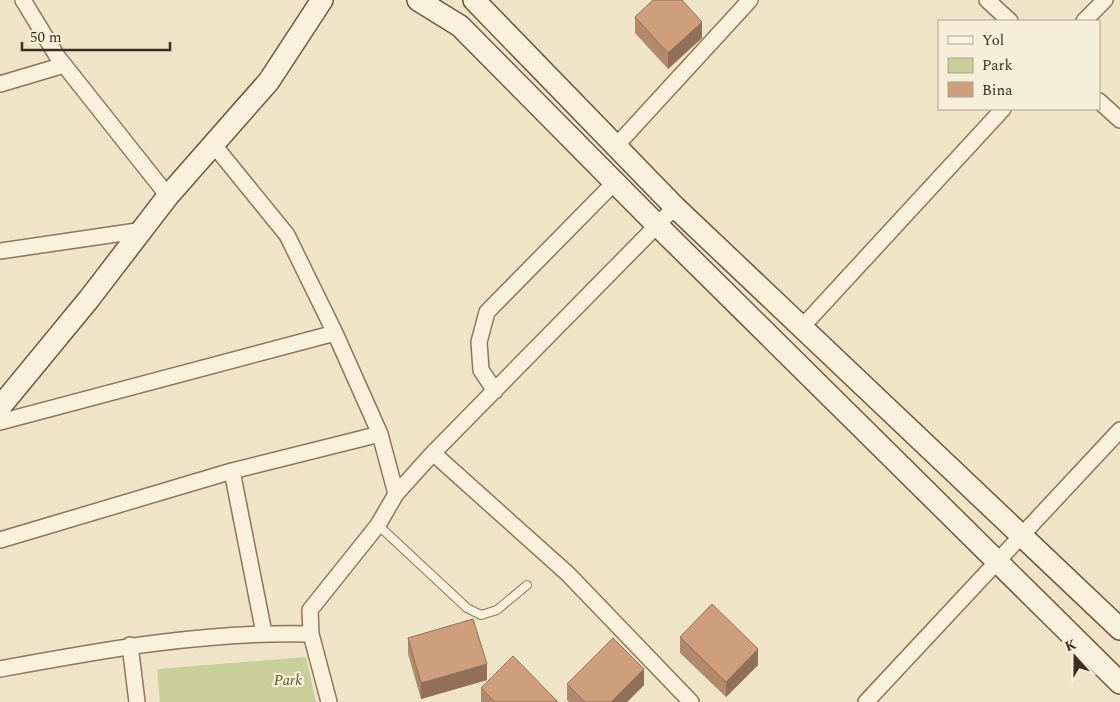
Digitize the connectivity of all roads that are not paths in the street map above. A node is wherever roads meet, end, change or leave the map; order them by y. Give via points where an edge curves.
1 (23, 0) edge
2 (322, 0) edge
3 (418, 0) edge
4 (474, 0) edge
5 (750, 0) edge
6 (987, 0) edge
7 (1105, 0) edge
8 (1009, 20) edge
9 (1085, 20) edge
10 (64, 65) junction
11 (0, 84) edge
12 (1100, 103) edge
13 (1002, 110) edge
14 (1120, 120) edge
15 (213, 144) junction
16 (616, 146) junction
17 (615, 182) junction
18 (168, 196) junction
19 (675, 207) junction
20 (658, 226) junction
21 (144, 230) junction
22 (0, 251) edge
23 (802, 327) junction
24 (336, 333) junction
25 (495, 391) junction
26 (0, 407) edge
27 (0, 422) edge
28 (1120, 430) edge
29 (380, 434) junction
30 (433, 453) junction
31 (232, 471) junction
32 (396, 494) junction
33 (378, 525) junction
34 (1022, 536) junction
35 (0, 540) edge
36 (997, 562) junction
37 (527, 585) dead end
38 (1120, 629) edge
39 (264, 633) junction
40 (311, 634) junction
41 (130, 645) junction
42 (0, 669) edge
43 (1120, 683) edge
44 (137, 702) edge
45 (329, 702) edge
46 (691, 702) edge
47 (866, 702) edge

1 - 10 street
2 - 15 street via 269,80
3 - 17 street via 460,26
4 - 16 street
5 - 16 street
6 - 8 street
7 - 9 street
10 - 11 street
10 - 18 street
12 - 14 street
13 - 23 street
15 - 18 street
15 - 24 street via 287,235
16 - 19 street
17 - 20 street
17 - 25 street via 486,312 479,342 481,370
18 - 21 street
19 - 20 street
19 - 23 street
20 - 25 street
20 - 36 street
21 - 22 street
21 - 26 street
23 - 34 street
24 - 27 street
24 - 29 street
25 - 30 street
28 - 34 street
29 - 31 street
29 - 32 street
30 - 32 street
30 - 46 street via 568,574
31 - 35 street
31 - 39 street
32 - 33 street
33 - 37 lane via 467,608 481,615 497,610
33 - 40 street via 310,610
34 - 36 street
34 - 38 street
36 - 43 street
36 - 47 street
39 - 40 street
39 - 41 street
40 - 45 street
41 - 42 street
41 - 44 street

